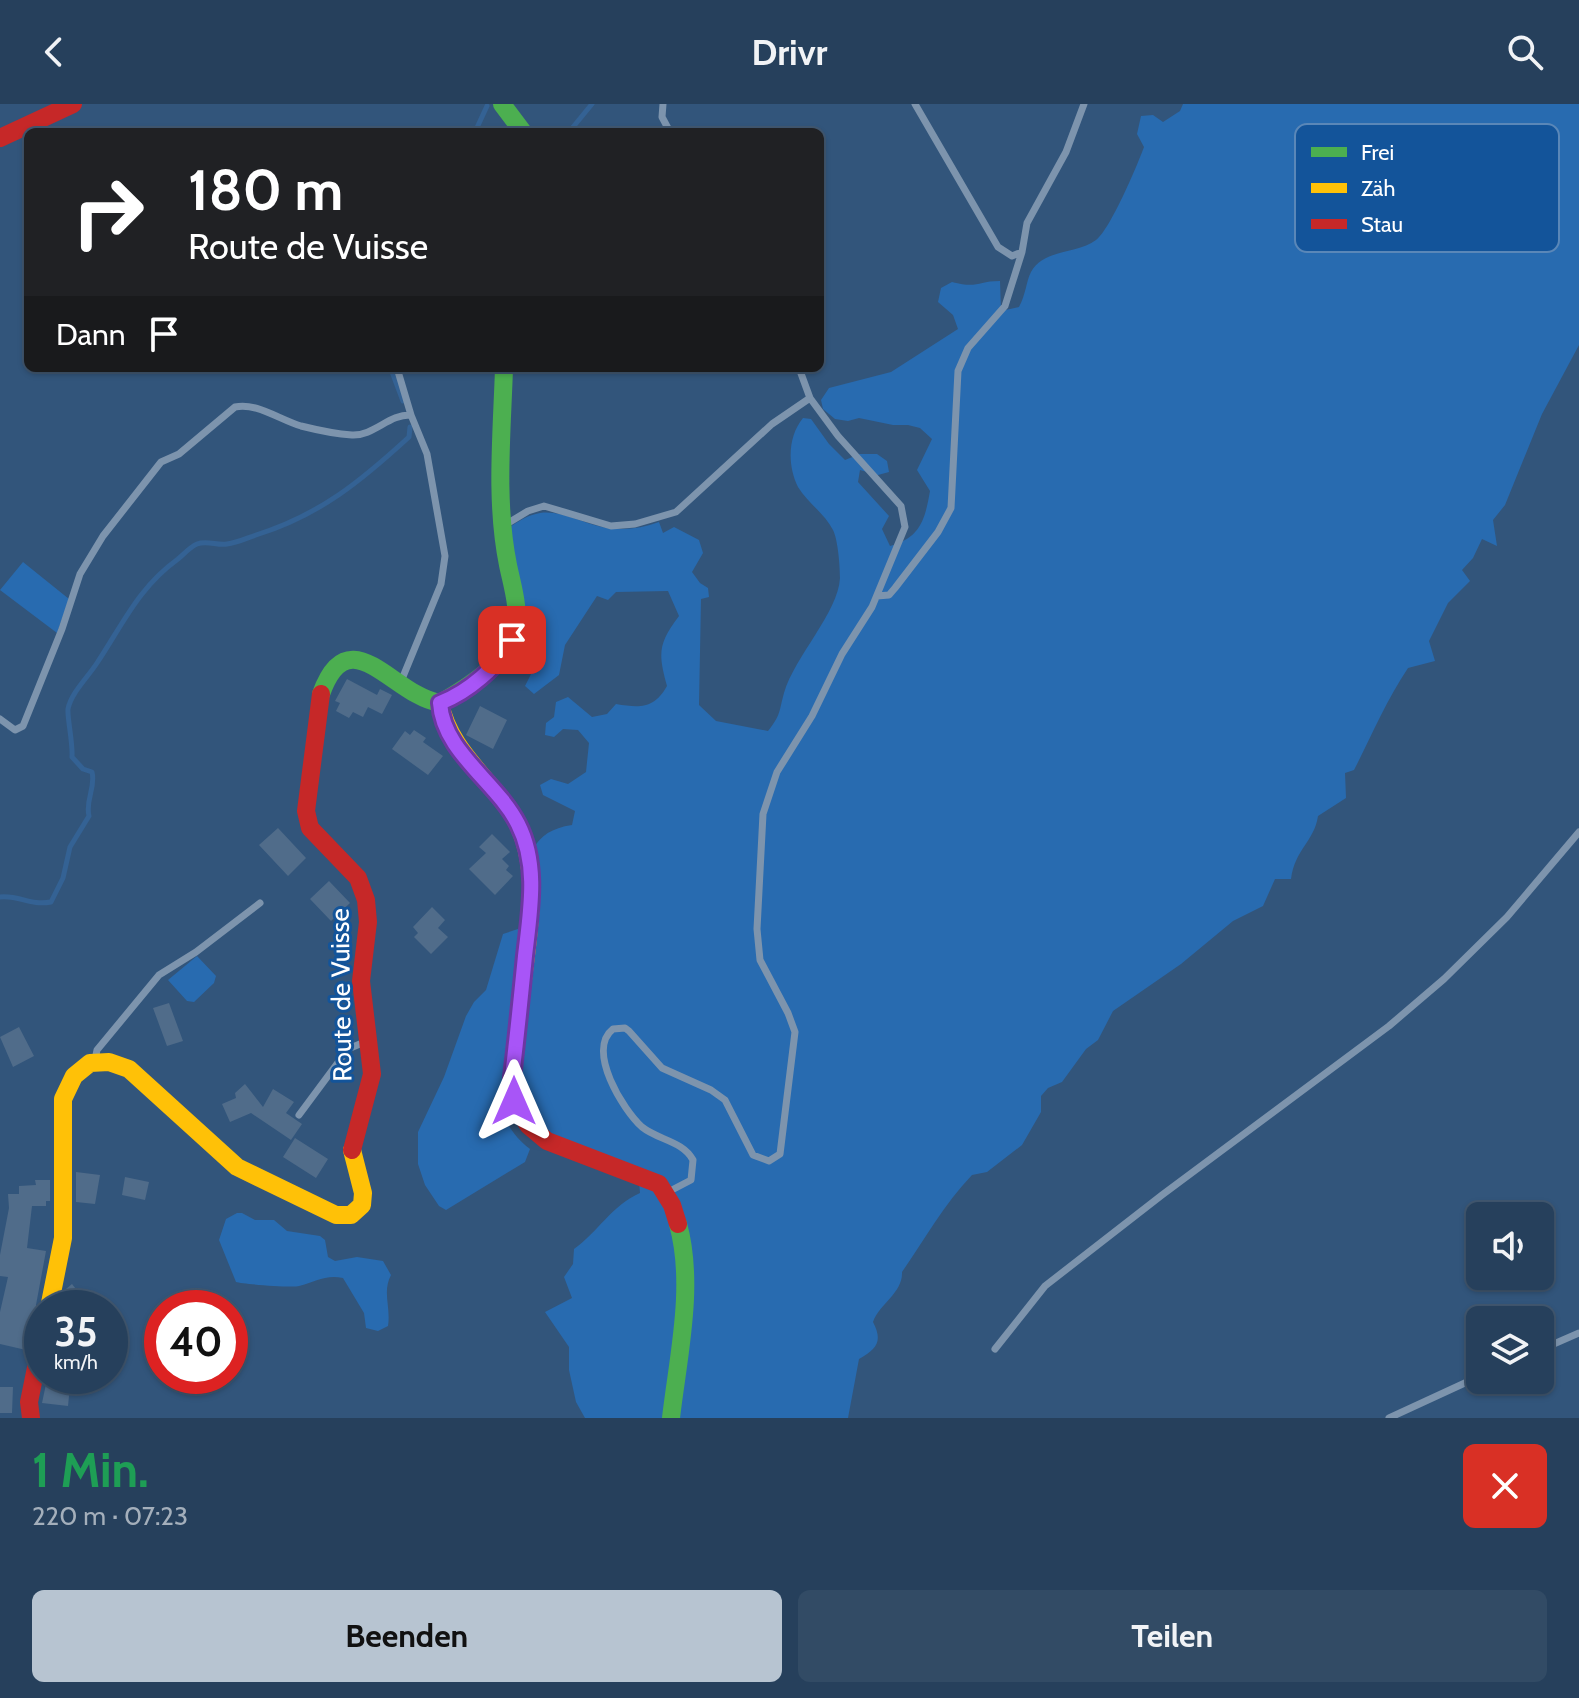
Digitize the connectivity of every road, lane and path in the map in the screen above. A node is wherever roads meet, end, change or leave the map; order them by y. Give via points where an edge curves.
1 (73, 104) edge
2 (502, 104) edge
3 (663, 104) edge
4 (915, 104) edge
5 (1084, 104) edge
6 (520, 128) edge
7 (668, 128) edge
8 (0, 138) edge
9 (1022, 252) junction
10 (398, 372) edge
11 (504, 372) edge
12 (800, 372) edge
13 (810, 398) junction
14 (411, 415) junction
15 (500, 528) junction
16 (877, 596) junction
17 (399, 687) junction
18 (440, 703) junction
19 (0, 719) edge
20 (1579, 832) edge
21 (260, 903) dead end
22 (369, 1040) junction
23 (95, 1062) junction
24 (299, 1115) dead end
25 (667, 1193) junction
26 (53, 1290) edge
27 (1579, 1333) edge
28 (1554, 1344) edge
29 (995, 1349) dead end
30 (1466, 1382) edge
31 (31, 1394) edge
32 (31, 1418) edge
33 (671, 1418) edge
34 (1389, 1418) edge

1 - 8 street
2 - 6 street
3 - 7 lane
4 - 9 lane via 998,247 1012,256
5 - 9 lane via 1066,152 1027,223
9 - 16 lane via 1005,306 968,348 958,371 951,508 895,588
10 - 14 lane
11 - 15 street
12 - 13 lane
13 - 15 lane via 772,424 676,512 611,526 544,506
13 - 16 lane via 903,510 903,535
14 - 17 lane via 427,454 445,556 441,584
14 - 19 lane via 351,435 301,426 245,404 235,407 179,454 161,462 103,536 80,574 23,726 15,730
15 - 18 street via 515,602 514,633 491,668
16 - 25 lane via 777,772 763,814 760,960 795,1032 780,1154 769,1161 753,1155 725,1100 662,1068 629,1031 613,1029 605,1039 605,1064 621,1101 641,1126 684,1149 693,1160 691,1180
17 - 18 street, Route de Vuisse via 419,700
17 - 22 street, Route de Vuisse via 364,660 345,660 331,668 321,693 306,801 310,828 351,868 364,889 368,922 361,981
18 - 25 street via 457,746 511,812 529,861 531,904 512,1077 516,1106 547,1141 652,1180
20 - 29 lane via 1507,917 1444,979 1045,1286
21 - 23 lane via 159,975 97,1050
22 - 23 street, Route de Vuisse via 372,1079 351,1147 363,1202 347,1216 328,1212 237,1167 129,1069
22 - 24 lane via 348,1049
23 - 26 street via 77,1072 63,1099 63,1238
25 - 33 street via 678,1225 682,1268 682,1328
27 - 28 lane
30 - 34 lane
31 - 32 street

